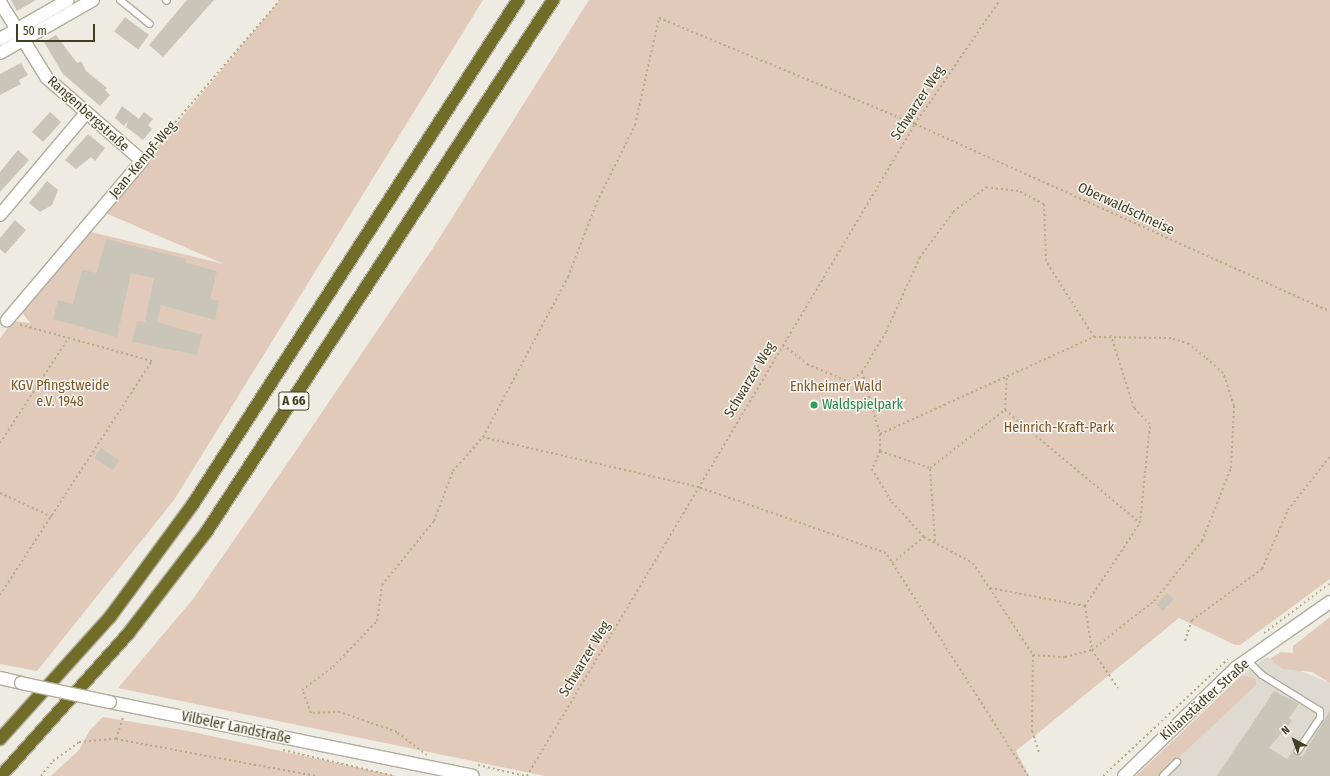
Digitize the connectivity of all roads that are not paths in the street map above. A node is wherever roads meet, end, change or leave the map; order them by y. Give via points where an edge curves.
1 (68, 0) edge
2 (93, 0) edge
3 (120, 0) edge
4 (518, 0) edge
5 (553, 0) edge
6 (0, 2) edge
7 (150, 24) dead end
8 (16, 29) junction
9 (0, 39) edge
10 (23, 40) junction
11 (0, 53) edge
12 (85, 114) junction
13 (142, 161) joint
14 (0, 215) edge
15 (7, 320) road end
16 (1330, 602) edge
17 (1247, 660) junction
18 (0, 678) edge
19 (0, 739) edge
20 (1298, 751) dead end
21 (1177, 762) dead end
22 (1, 776) edge
23 (472, 776) edge
24 (1124, 776) edge
25 (1163, 776) edge

1 - 8 main road
2 - 10 main road
3 - 7 lane
4 - 19 highway, A 66 via 193,504 110,617
5 - 22 highway, A 66 via 199,542 93,676
6 - 8 main road, Rangenbergstraße
8 - 9 main road
8 - 10 main road, Rangenbergstraße
10 - 11 main road
10 - 12 main road, Rangenbergstraße via 47,78
12 - 13 main road, Rangenbergstraße
12 - 14 main road
13 - 15 main road, Jean-Kempf-Weg
16 - 17 main road, Kilianstädter Straße
17 - 20 lane via 1262,675 1320,711 1320,718
17 - 24 main road, Kilianstädter Straße
18 - 23 main road, Vilbeler Landstraße, bridge
21 - 25 lane

